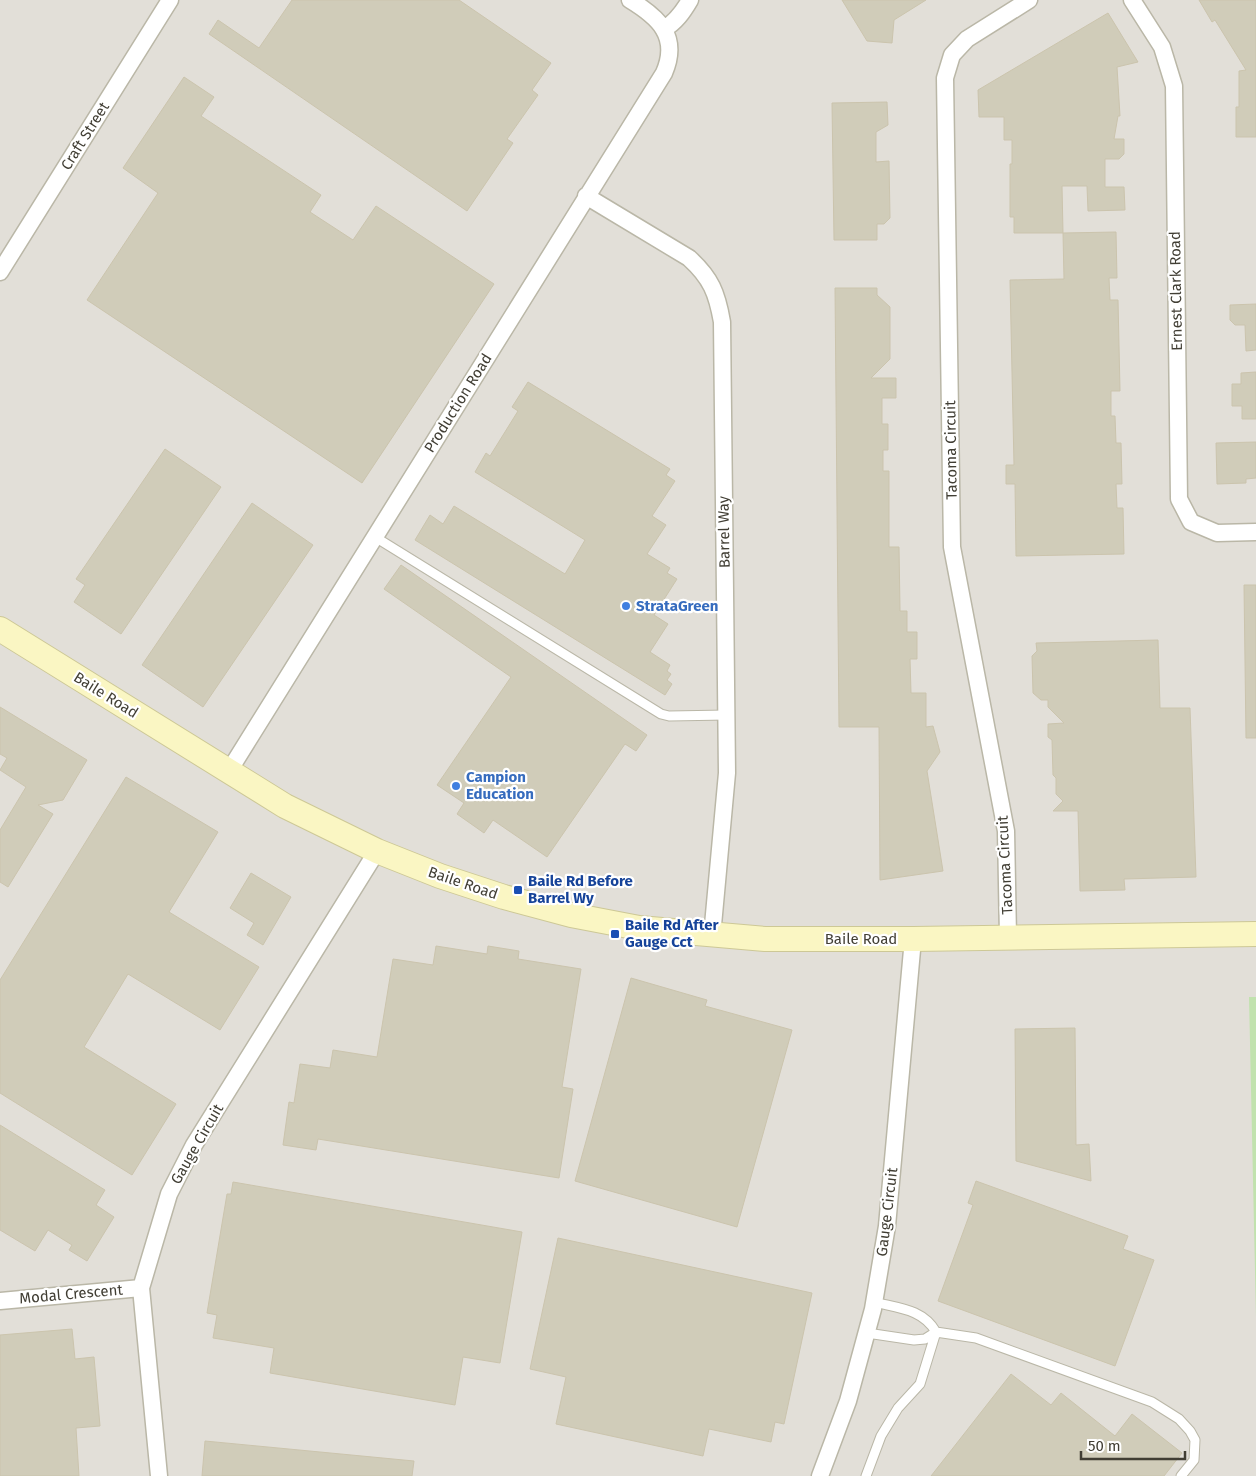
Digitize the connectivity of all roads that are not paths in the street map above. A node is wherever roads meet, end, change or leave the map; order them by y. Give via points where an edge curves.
1 (170, 0) edge
2 (630, 0) edge
3 (690, 0) edge
4 (1029, 0) edge
5 (1132, 0) edge
6 (664, 29) junction
7 (586, 196) junction
8 (0, 272) edge
9 (1256, 532) edge
10 (374, 537) junction
11 (0, 629) edge
12 (726, 715) junction
13 (229, 771) junction
14 (377, 851) junction
15 (1256, 934) edge
16 (712, 936) junction
17 (1008, 937) junction
18 (913, 939) junction
19 (141, 1288) junction
20 (0, 1301) edge
21 (874, 1302) junction
22 (936, 1332) junction
23 (866, 1333) junction
24 (159, 1476) edge
25 (820, 1476) edge
26 (866, 1476) edge
27 (1181, 1476) edge

1 - 8 street, Craft Street
2 - 6 street via 652,14
3 - 6 street via 684,11
4 - 17 street, Tacoma Circuit via 967,39 952,55 945,78 952,548 1006,831
5 - 9 street, Ernest Clark Road via 1162,47 1174,86 1178,499 1191,522 1217,532
6 - 7 street, Production Road via 669,50 664,73
7 - 10 street, Production Road
7 - 12 street, Barrel Way via 689,258 703,270 718,299 722,322
10 - 12 lane via 661,714
10 - 13 street, Production Road
11 - 13 street, Baile Road
12 - 16 street, Barrel Way via 726,803
13 - 14 street, Baile Road via 285,806
14 - 16 street, Baile Road via 449,879 571,915 639,928
14 - 19 street, Gauge Circuit via 194,1145 169,1194
15 - 17 street, Baile Road
16 - 18 street, Baile Road
17 - 18 street, Baile Road
18 - 21 street, Gauge Circuit via 887,1226
19 - 20 street, Modal Crescent
19 - 24 street, Gauge Circuit
21 - 22 lane via 919,1313
21 - 23 street, Gauge Circuit
22 - 23 lane via 925,1339 914,1340
22 - 26 lane via 920,1384 898,1408 881,1436
22 - 27 lane via 976,1338 1152,1402 1179,1419 1195,1440 1194,1460
23 - 25 street, Gauge Circuit via 848,1401

